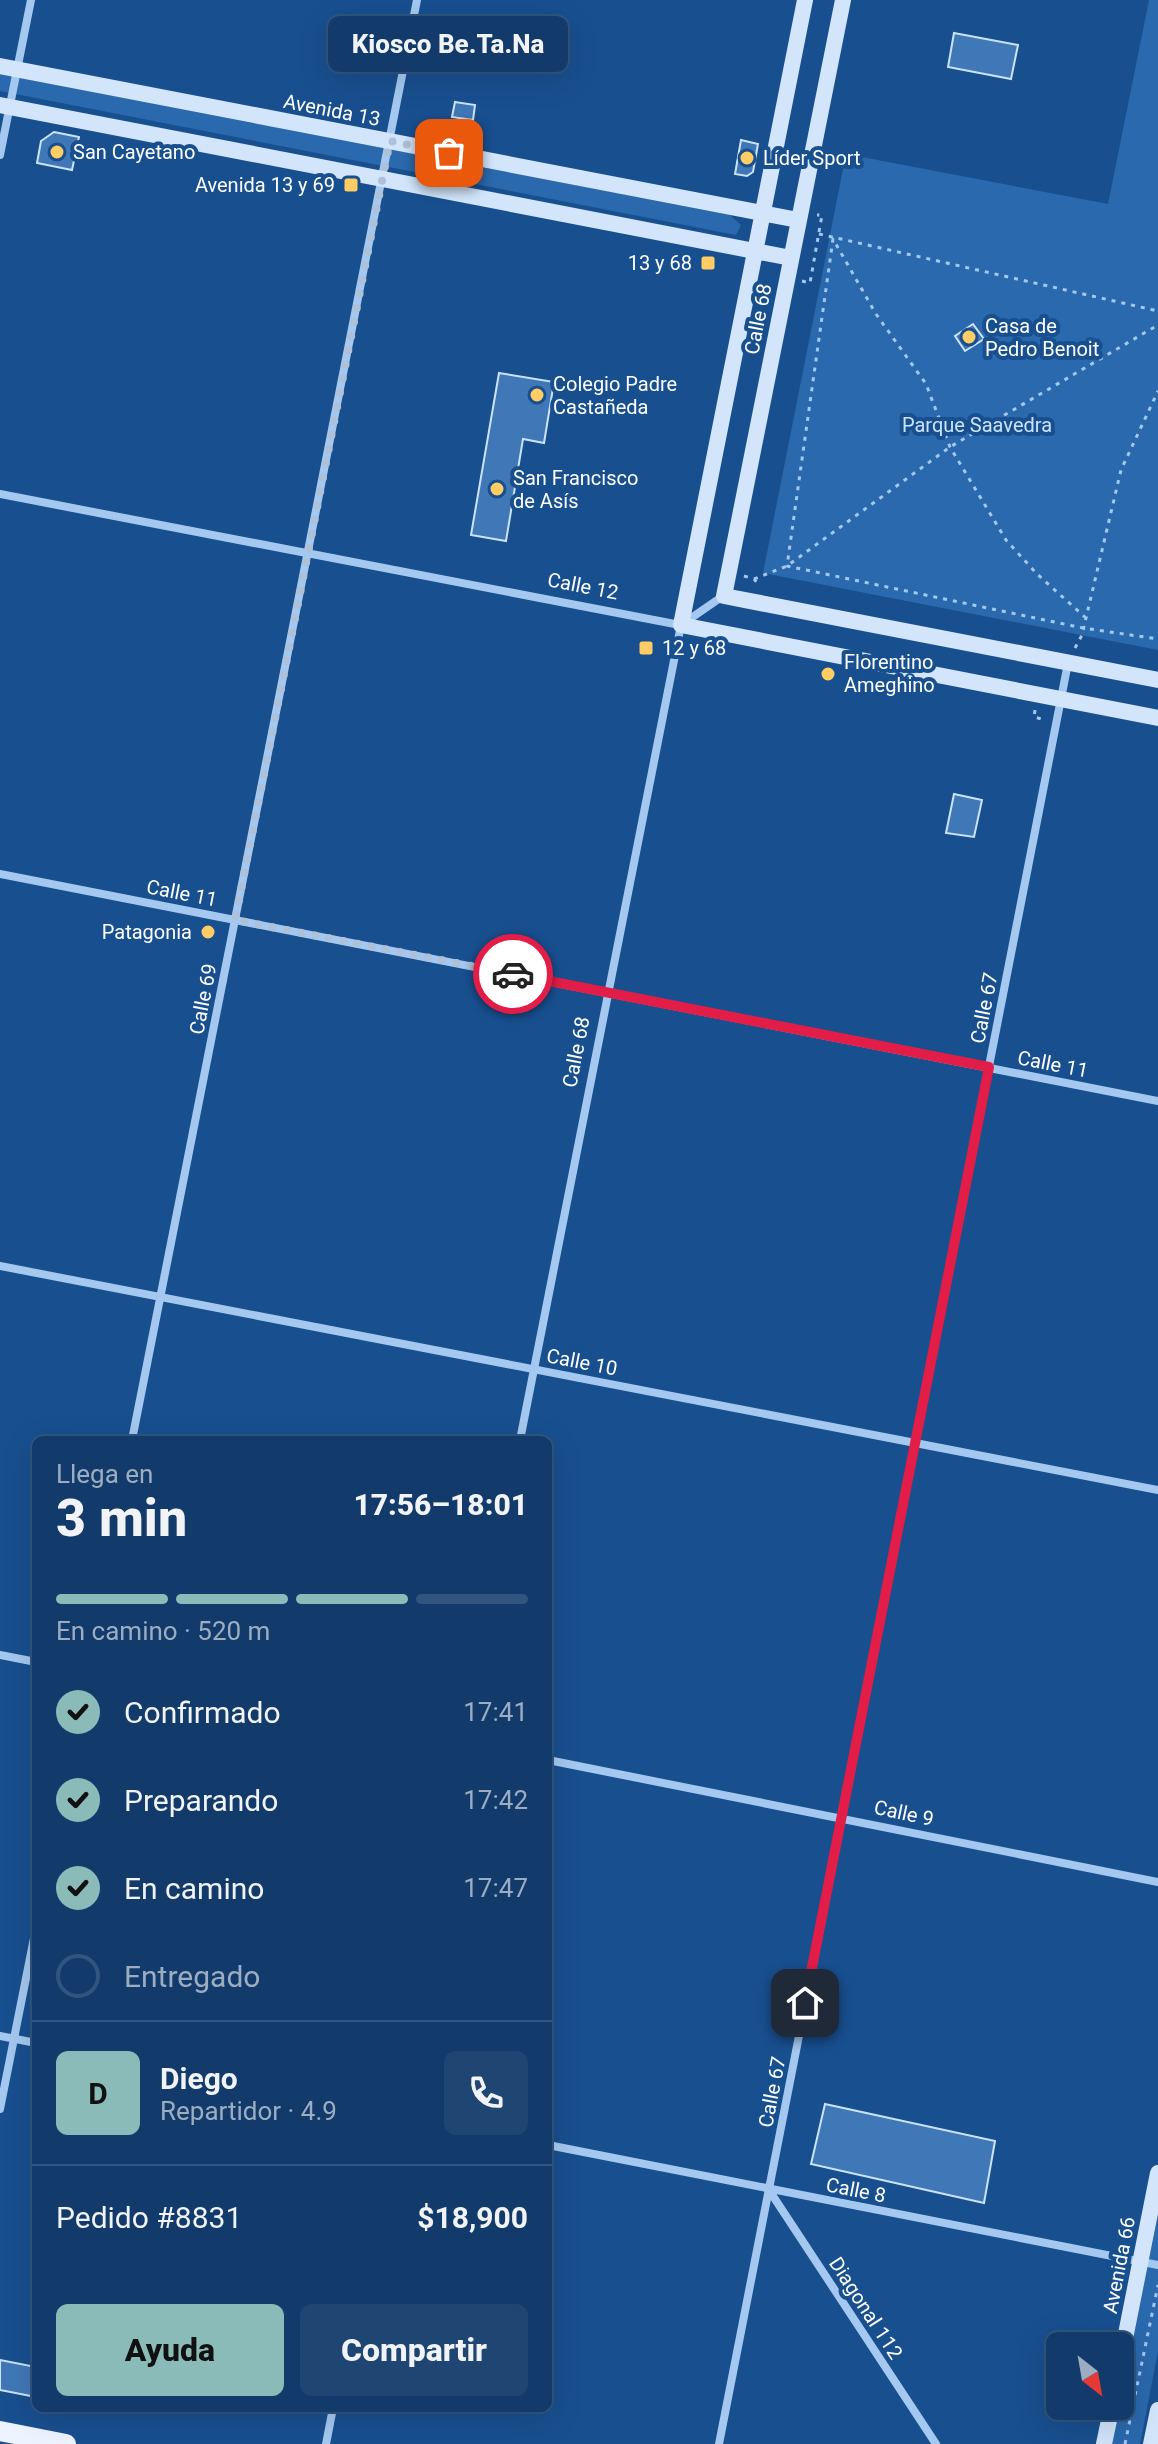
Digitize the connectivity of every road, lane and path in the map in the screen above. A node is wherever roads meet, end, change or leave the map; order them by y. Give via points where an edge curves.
1 (31, 0) edge
2 (417, 0) edge
3 (805, 0) edge
4 (843, 0) edge
5 (8, 67) edge
6 (5, 106) edge
7 (390, 141) junction
8 (0, 155) edge
9 (382, 179) junction
10 (763, 213) junction
11 (798, 220) junction
12 (819, 234) dead end
13 (833, 239) junction
14 (755, 251) junction
15 (791, 258) junction
16 (1158, 311) edge
17 (1158, 325) edge
18 (1158, 391) edge
19 (950, 447) junction
20 (0, 494) edge
21 (308, 553) junction
22 (787, 566) junction
23 (754, 579) dead end
24 (724, 596) junction
25 (1086, 618) junction
26 (681, 625) junction
27 (1083, 628) junction
28 (1158, 639) edge
29 (1071, 656) junction
30 (1158, 680) edge
31 (1061, 699) junction
32 (1158, 718) edge
33 (0, 874) edge
34 (235, 920) junction
35 (608, 993) junction
36 (989, 1067) junction
37 (1158, 1101) edge
38 (0, 1266) edge
39 (161, 1297) junction
40 (534, 1369) junction
41 (133, 1436) edge
42 (521, 1436) edge
43 (915, 1443) junction
44 (1158, 1490) edge
45 (0, 1655) edge
46 (32, 1661) edge
47 (552, 1761) edge
48 (842, 1817) junction
49 (1158, 1882) edge
50 (32, 1948) edge
51 (0, 2036) edge
52 (14, 2039) junction
53 (32, 2042) edge
54 (0, 2109) edge
55 (552, 2146) edge
56 (1158, 2173) edge
57 (769, 2190) junction
58 (1141, 2261) junction
59 (1158, 2265) edge
60 (1158, 2285) edge
61 (1127, 2332) edge
62 (1158, 2410) edge
63 (332, 2412) edge
64 (1109, 2420) edge
65 (0, 2431) edge
66 (66, 2444) edge
67 (326, 2444) edge
68 (719, 2444) edge
69 (936, 2444) edge
70 (1104, 2444) edge
71 (1125, 2444) edge
72 (1151, 2444) edge

1 - 5 street
2 - 7 street, Calle 69
3 - 10 main road, Calle 68
4 - 11 main road, Calle 68
5 - 6 street
5 - 7 main road, Avenida 13
6 - 8 street
6 - 9 main road
7 - 9 street, Calle 69
7 - 10 main road, Avenida 13
9 - 14 main road
9 - 21 street, Calle 69
10 - 11 main road, Avenida 13
10 - 14 main road, Calle 68
11 - 15 main road, Calle 68
12 - 13 path
13 - 16 path
13 - 19 path via 876,314 926,384
13 - 22 path
14 - 15 main road
14 - 26 main road, Calle 68
15 - 24 main road, Calle 68
17 - 19 path
18 - 25 path via 1121,470
19 - 22 path
19 - 25 path via 1006,540
20 - 21 street, Calle 12
21 - 26 street, Calle 12
21 - 34 street, Calle 69
22 - 23 path
22 - 27 path
24 - 26 street
24 - 29 main road
25 - 27 path
26 - 31 main road, Calle 12
26 - 35 street, Calle 68
27 - 28 path
27 - 29 path
29 - 30 main road
29 - 31 street, Calle 67
31 - 32 main road, Calle 12
31 - 36 street, Calle 67
33 - 34 street, Calle 11
34 - 35 street, Calle 11
34 - 39 street, Calle 69
35 - 36 street, Calle 11
35 - 40 street, Calle 68
36 - 37 street, Calle 11
36 - 43 street, Calle 67
38 - 39 street, Calle 10
39 - 40 street, Calle 10
39 - 41 street, Calle 69
40 - 42 street, Calle 68
40 - 43 street, Calle 10
43 - 44 street, Calle 10
43 - 48 street, Calle 67
45 - 46 street
47 - 48 street, Calle 9
48 - 49 street, Calle 9
48 - 57 street, Calle 67
50 - 52 street
51 - 52 street
52 - 53 street
52 - 54 street
55 - 57 street, Calle 8
56 - 58 main road, Avenida 66
57 - 58 street, Calle 8
57 - 68 street, Calle 67
57 - 69 street, Diagonal 112
58 - 59 street, Calle 8
58 - 61 main road, Avenida 66
60 - 71 path
62 - 72 main road
63 - 67 street
64 - 70 main road
65 - 66 main road

